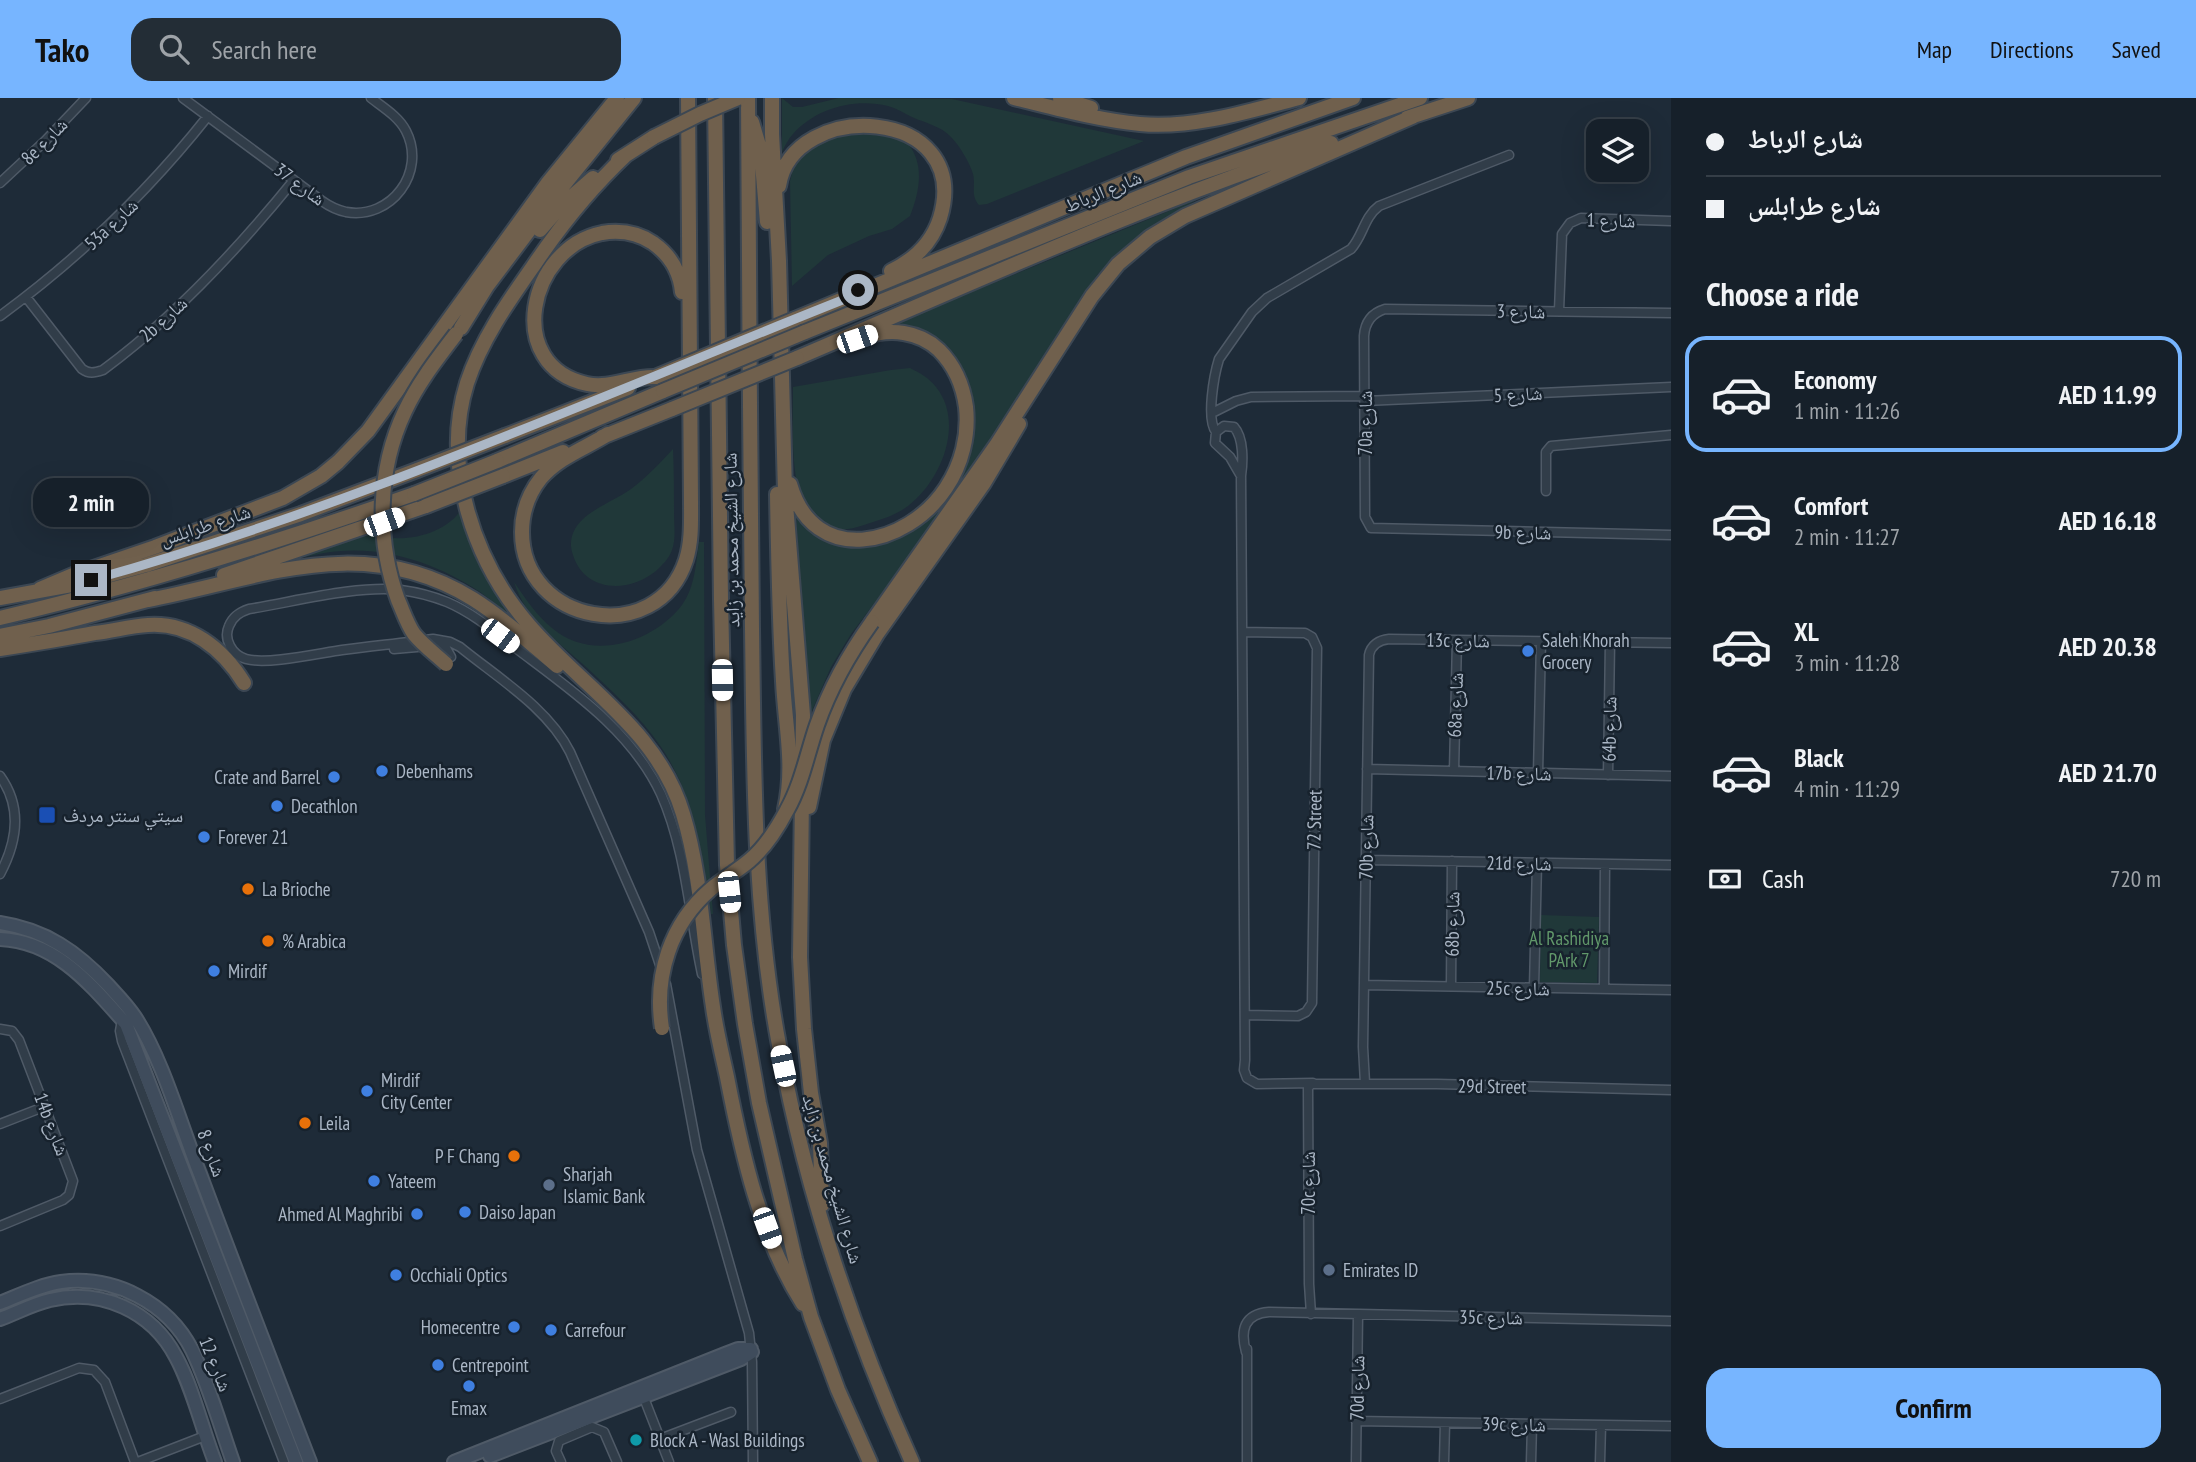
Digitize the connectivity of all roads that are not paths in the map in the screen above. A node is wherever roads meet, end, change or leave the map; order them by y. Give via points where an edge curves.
1 (86, 98) edge
2 (183, 98) edge
3 (371, 98) edge
4 (617, 98) edge
5 (634, 98) edge
6 (688, 98) edge
7 (715, 98) edge
8 (738, 98) edge
9 (748, 98) edge
10 (772, 98) edge
11 (1014, 98) edge
12 (1060, 98) edge
13 (1299, 98) edge
14 (1353, 98) edge
15 (1420, 98) edge
16 (1468, 98) edge
17 (748, 114) junction
18 (208, 116) junction
19 (1414, 116) junction
20 (1143, 124) junction
21 (626, 155) junction
22 (1509, 155) dead end
23 (295, 180) junction
24 (0, 183) edge
25 (1671, 221) edge
26 (779, 261) junction
27 (855, 295) junction
28 (26, 297) junction
29 (1561, 311) junction
30 (1671, 313) edge
31 (1373, 315) joint
32 (0, 316) edge
33 (689, 322) junction
34 (459, 331) junction
35 (1060, 345) junction
36 (797, 358) junction
37 (656, 377) junction
38 (1671, 387) edge
39 (663, 391) joint
40 (1365, 398) junction
41 (1212, 413) junction
42 (1216, 432) junction
43 (608, 434) junction
44 (1671, 435) edge
45 (784, 457) junction
46 (1241, 476) junction
47 (1546, 491) dead end
48 (1374, 530) joint
49 (1671, 535) edge
50 (40, 589) junction
51 (0, 598) edge
52 (148, 600) junction
53 (0, 618) edge
54 (1242, 632) junction
55 (0, 636) edge
56 (1457, 640) junction
57 (1541, 641) junction
58 (1610, 642) junction
59 (1671, 643) edge
60 (1373, 647) joint
61 (0, 649) edge
62 (327, 653) junction
63 (447, 662) joint
64 (244, 682) dead end
65 (607, 702) junction
66 (1367, 769) junction
67 (1454, 771) junction
68 (1538, 773) junction
69 (1608, 775) junction
70 (0, 776) edge
71 (1671, 776) edge
72 (782, 820) junction
73 (801, 857) junction
74 (1366, 860) junction
75 (1452, 861) junction
76 (1537, 863) junction
77 (1605, 864) junction
78 (1671, 866) edge
79 (0, 874) edge
80 (0, 923) edge
81 (0, 939) edge
82 (1364, 985) junction
83 (1451, 986) junction
84 (1534, 988) junction
85 (1604, 989) junction
86 (1671, 990) edge
87 (713, 1006) junction
88 (1245, 1015) junction
89 (122, 1020) junction
90 (0, 1028) edge
91 (662, 1028) dead end
92 (1312, 1083) junction
93 (1363, 1083) junction
94 (1671, 1090) edge
95 (46, 1106) junction
96 (0, 1124) edge
97 (821, 1220) junction
98 (0, 1226) edge
99 (0, 1303) edge
100 (1309, 1314) junction
101 (1357, 1315) junction
102 (811, 1317) junction
103 (0, 1319) edge
104 (1671, 1321) edge
105 (249, 1341) junction
106 (751, 1350) junction
107 (274, 1369) junction
108 (650, 1384) junction
109 (644, 1398) junction
110 (0, 1399) edge
111 (731, 1412) dead end
112 (587, 1419) junction
113 (1356, 1421) junction
114 (1445, 1423) junction
115 (1532, 1425) junction
116 (1601, 1425) junction
117 (1671, 1426) edge
118 (539, 1427) junction
119 (205, 1436) junction
120 (660, 1439) junction
121 (494, 1454) junction
122 (294, 1460) edge
123 (136, 1462) edge
124 (215, 1462) edge
125 (233, 1462) edge
126 (310, 1462) edge
127 (454, 1462) edge
128 (473, 1462) edge
129 (561, 1462) edge
130 (617, 1462) edge
131 (669, 1462) edge
132 (753, 1462) edge
133 (870, 1462) edge
134 (912, 1462) edge
135 (1247, 1462) edge
136 (1356, 1462) edge
137 (1444, 1462) edge
138 (1531, 1462) edge
139 (1600, 1462) edge

1 - 24 street, 8e شارع
2 - 18 street, شارع 37
3 - 23 street, شارع 37 via 398,119 411,143 411,171 397,195 374,210 347,212 321,201
4 - 50 highway via 547,184 368,431 338,462 283,498
5 - 34 highway via 551,200
6 - 33 highway
7 - 102 highway, شارع الشيخ محمد بن زايد via 727,865 741,998 759,1103
8 - 21 highway, bridge
9 - 17 highway, شارع الشيخ محمد بن زايد
10 - 26 highway
11 - 20 highway
12 - 20 highway
13 - 20 highway via 1212,119
14 - 27 highway, شارع الرباط via 1186,157
15 - 39 highway, شارع الرباط, bridge via 1189,177
16 - 19 highway
17 - 72 highway, bridge via 761,152 771,281 783,683 790,769
17 - 97 highway, شارع الشيخ محمد بن زايد via 757,865 779,1044
18 - 23 street, شارع 37
18 - 28 street, 53a شارع via 176,158 114,222
19 - 35 highway via 1167,226 1133,250 1104,280
19 - 36 highway via 1195,190
21 - 34 highway via 561,206
21 - 65 highway via 552,238 488,335 467,385 459,432 466,504 491,569 528,625
22 - 41 street via 1379,206 1351,249 1261,302 1219,359
23 - 28 street, 2b شارع via 224,261 103,370 82,369
25 - 29 street, شارع 1 via 1585,218 1566,226 1558,290
26 - 27 highway via 780,183 786,159 796,145 818,125 848,114 879,115 899,122 934,156 943,182 942,211 919,252 865,283
26 - 45 highway
27 - 37 highway, شارع الرباط, bridge
28 - 32 street, 53a شارع
29 - 30 street, شارع 3
29 - 31 street, شارع 3 via 1385,309
31 - 40 street, 70a شارع via 1364,330
33 - 37 highway via 676,270 661,249 642,237 620,232 591,236 566,250 548,270 534,319 539,343 555,367 579,382 597,385
33 - 43 highway via 689,550 679,575 662,596 635,611 613,616 580,611 551,595 531,569 522,536 528,500 540,479 558,462
34 - 63 highway, bridge via 419,384 405,411 382,497 393,586 419,639
35 - 72 highway, bridge via 850,655 831,689 799,786
35 - 73 highway via 998,462 877,634 844,689 820,752
36 - 43 highway, bridge
36 - 45 highway via 880,333 919,337 940,352 956,373 965,402 965,441 953,478 929,509 896,530 863,539 828,535 806,519 794,498
37 - 50 highway, شارع طرابلس, bridge via 301,514 146,565
38 - 40 street, شارع 5
39 - 53 highway, شارع طرابلس, bridge via 414,494 298,535 167,576
40 - 41 street, شارع 5 via 1251,397
40 - 48 street, 70a شارع via 1365,517
41 - 42 street
42 - 46 street via 1217,446
42 - 46 street via 1228,425 1239,432
43 - 52 highway, bridge via 426,506
44 - 47 street via 1551,446 1546,452
45 - 73 highway via 803,715
46 - 54 street
48 - 49 street, 9b شارع
50 - 51 highway, شارع طرابلس
52 - 55 highway
52 - 65 highway via 313,565 354,563 405,570 475,600
54 - 88 street
54 - 88 street, 72 Street via 1306,633 1317,648 1312,1003 1298,1016
56 - 57 street, 13c شارع
56 - 60 street, 13c شارع via 1389,639
56 - 67 street, 68a شارع
57 - 58 street, 13c شارع
57 - 68 street
58 - 59 street, 13c شارع
58 - 69 street, 64b شارع
60 - 66 street, 70b شارع via 1369,655
61 - 64 highway via 150,625 175,628 199,637 225,657
62 - 63 street via 440,645 446,648
62 - 87 street via 248,660 231,648 228,629 235,616 249,610 351,592 400,590 431,596 482,622 611,726 646,766 667,809
62 - 106 street via 433,639 450,642 539,711 565,743 663,972 697,1150
65 - 87 highway via 659,761 682,810 695,862
66 - 67 street, 17b شارع
66 - 74 street, 70b شارع
67 - 68 street, 17b شارع
68 - 69 street, 17b شارع
69 - 71 street, 17b شارع
70 - 79 street via 11,797 16,823 12,848
72 - 91 highway, bridge via 758,853 700,899 678,929 661,977
73 - 97 highway via 804,1030 820,1143
74 - 75 street, 21d شارع
74 - 82 street, 70b شارع
75 - 76 street, 21d شارع
75 - 83 street, 68b شارع
76 - 77 street, 21d شارع
76 - 84 street
77 - 78 street, 21d شارع
77 - 85 street
80 - 107 street, شارع 8 via 40,932 65,946 92,968 136,1019 167,1088
81 - 89 street, شارع 8 via 36,946 60,957
82 - 83 street, 25c شارع
82 - 93 street, 70b شارع
83 - 84 street, 25c شارع
84 - 85 street, 25c شارع
85 - 86 street, 25c شارع
87 - 102 highway via 739,1137 756,1196 779,1259
88 - 92 street, 29d Street via 1245,1060 1252,1075 1267,1083
89 - 105 street, شارع 8
89 - 122 street via 122,1041
90 - 95 street, 14b شارع via 12,1031 19,1040
92 - 93 street, 29d Street
92 - 100 street, 70c شارع via 1308,1088
93 - 94 street, 29d Street
95 - 96 street
95 - 98 street, 14b شارع via 73,1181 69,1195
97 - 134 highway, شارع الشيخ محمد بن زايد via 873,1373
99 - 125 street, شارع 12 via 60,1282 124,1289 149,1302 184,1337
100 - 101 street, 35c شارع
100 - 135 street, 35c شارع via 1259,1313 1248,1320
101 - 104 street, 35c شارع
101 - 113 street, 70d شارع
102 - 133 highway, شارع الشيخ محمد بن زايد
103 - 119 street, شارع 12 via 60,1298 81,1297 133,1311 166,1339
105 - 107 street via 265,1367
105 - 122 street, شارع 8
106 - 108 street via 731,1352
106 - 109 street via 741,1359
106 - 132 street
107 - 126 street, شارع 8
108 - 112 street via 645,1392 598,1410
108 - 118 street
109 - 112 street
109 - 120 street
110 - 123 street via 79,1368 94,1370 105,1381
111 - 120 street
112 - 121 street
113 - 114 street, 39c شارع
113 - 136 street, 70d شارع
114 - 115 street, 39c شارع
114 - 137 street
115 - 116 street, 39c شارع
115 - 138 street
116 - 117 street, 39c شارع
116 - 139 street
118 - 121 street via 535,1435
118 - 127 street
119 - 123 street
119 - 124 street, شارع 12
120 - 131 street
121 - 128 street
129 - 130 street via 556,1451 559,1441 592,1427 604,1432

